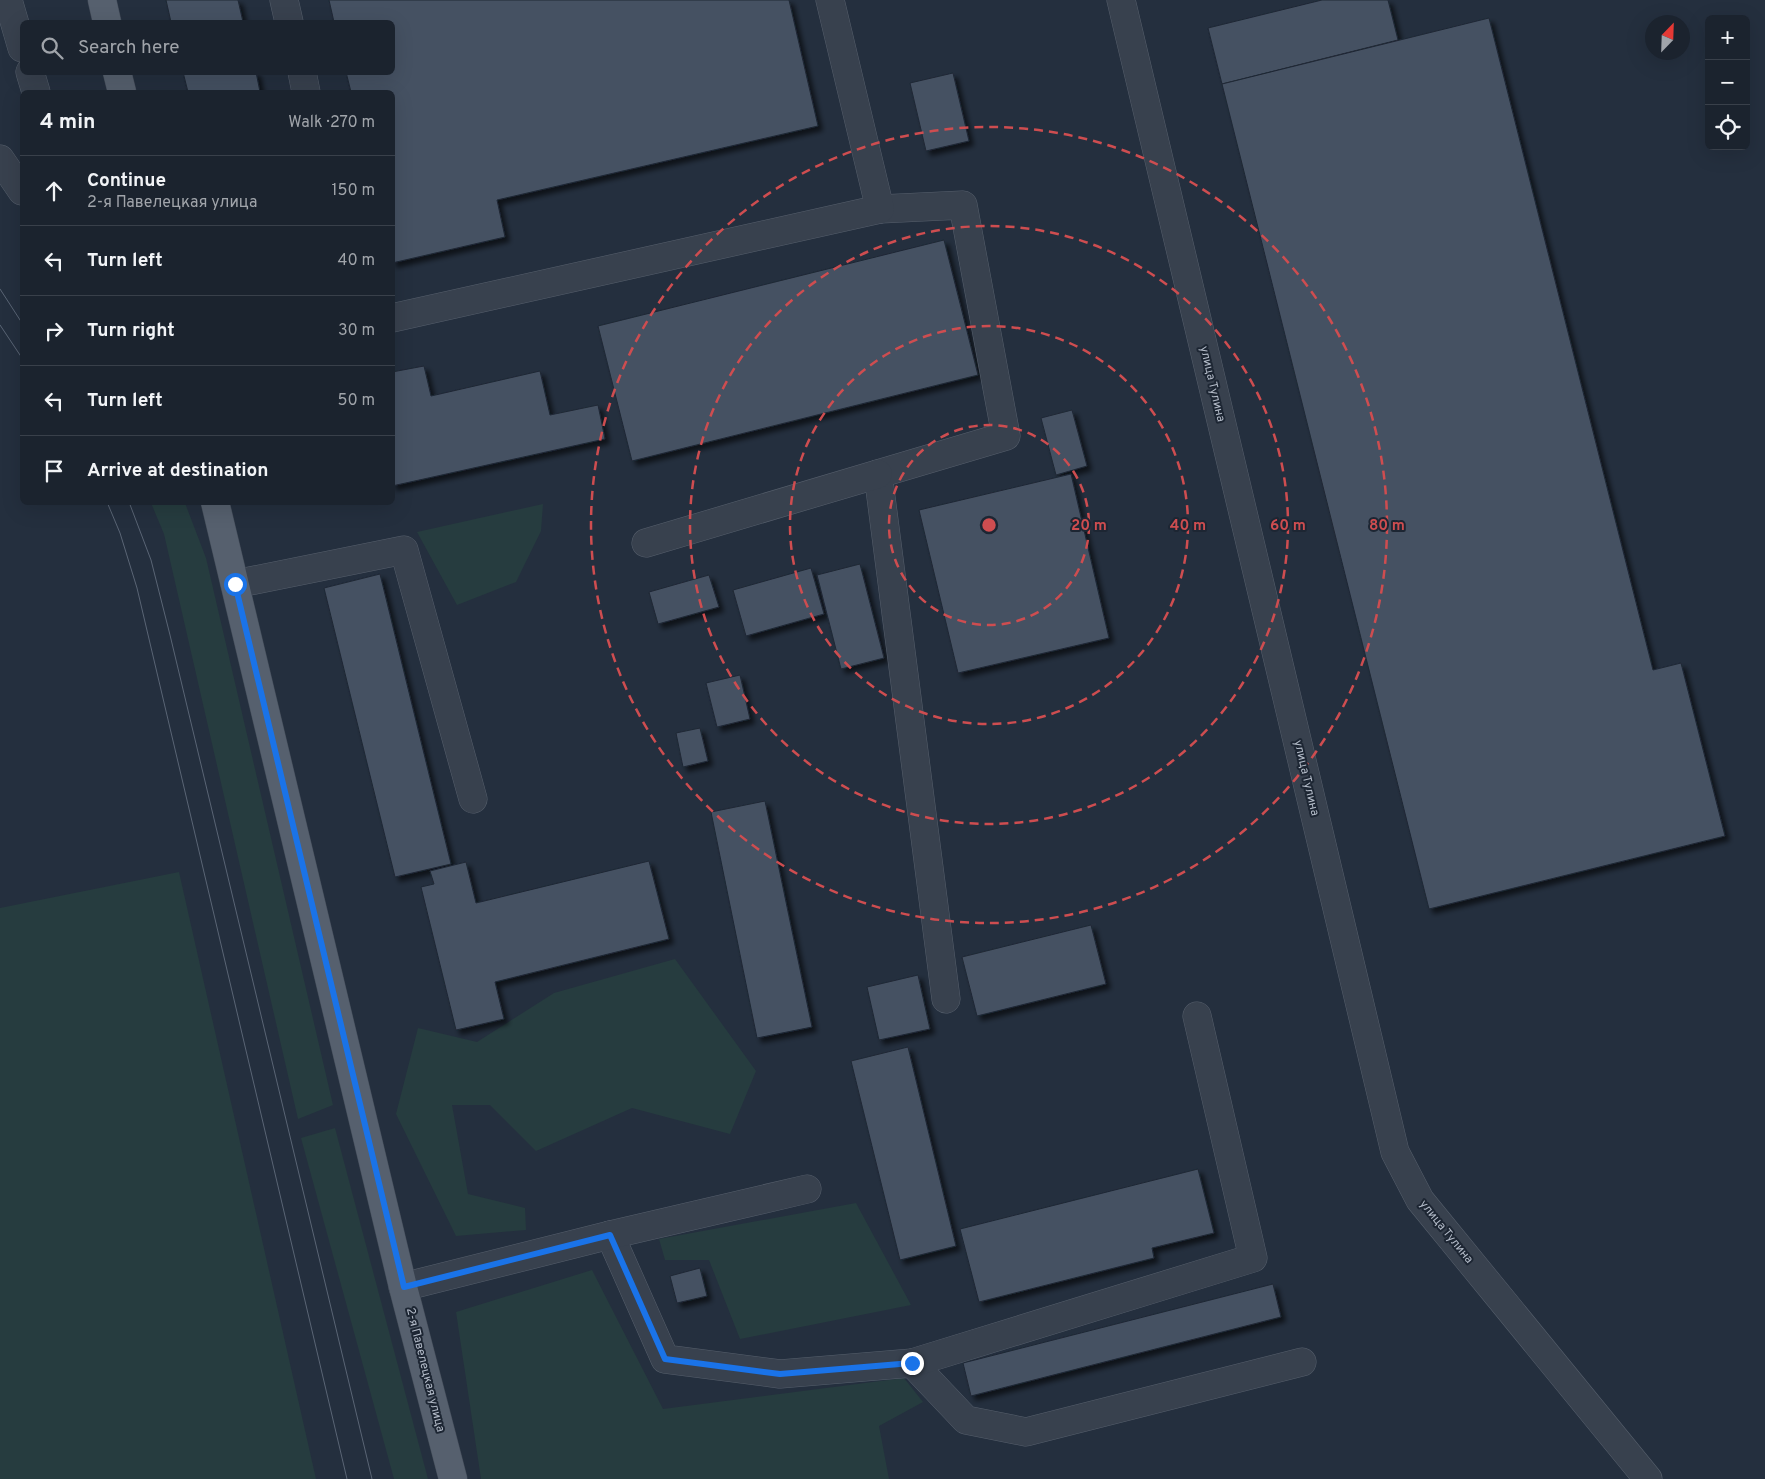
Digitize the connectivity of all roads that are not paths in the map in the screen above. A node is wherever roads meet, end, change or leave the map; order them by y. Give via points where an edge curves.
1 (8, 0) edge
2 (102, 0) edge
3 (284, 0) edge
4 (830, 0) edge
5 (1121, 0) edge
6 (106, 20) edge
7 (289, 20) edge
8 (20, 41) edge
9 (31, 75) edge
10 (118, 75) edge
11 (303, 75) edge
12 (35, 90) edge
13 (122, 90) edge
14 (306, 90) edge
15 (0, 158) edge
16 (20, 188) edge
17 (880, 209) junction
18 (395, 317) edge
19 (878, 474) junction
20 (216, 505) edge
21 (646, 543) dead end
22 (235, 584) junction
23 (473, 799) dead end
24 (946, 999) dead end
25 (1197, 1016) dead end
26 (807, 1189) dead end
27 (610, 1235) junction
28 (404, 1287) junction
29 (1302, 1362) dead end
30 (912, 1363) junction
31 (453, 1479) edge
32 (1648, 1479) edge

1 - 8 street
2 - 6 main road
3 - 7 street
4 - 17 street
5 - 32 street, улица Тулина via 1395,1152 1420,1200
9 - 12 street
10 - 13 main road
11 - 14 street
15 - 16 street
17 - 18 street
17 - 19 street via 963,205 1006,436
19 - 21 street
19 - 24 street
20 - 22 main road, 2-я Павелецкая улица
22 - 23 street via 404,550
22 - 28 main road, 2-я Павелецкая улица
25 - 30 street via 1252,1258
26 - 27 street
27 - 28 street
27 - 30 street via 665,1359 780,1374
28 - 31 main road, 2-я Павелецкая улица
29 - 30 street via 1026,1432 966,1420

